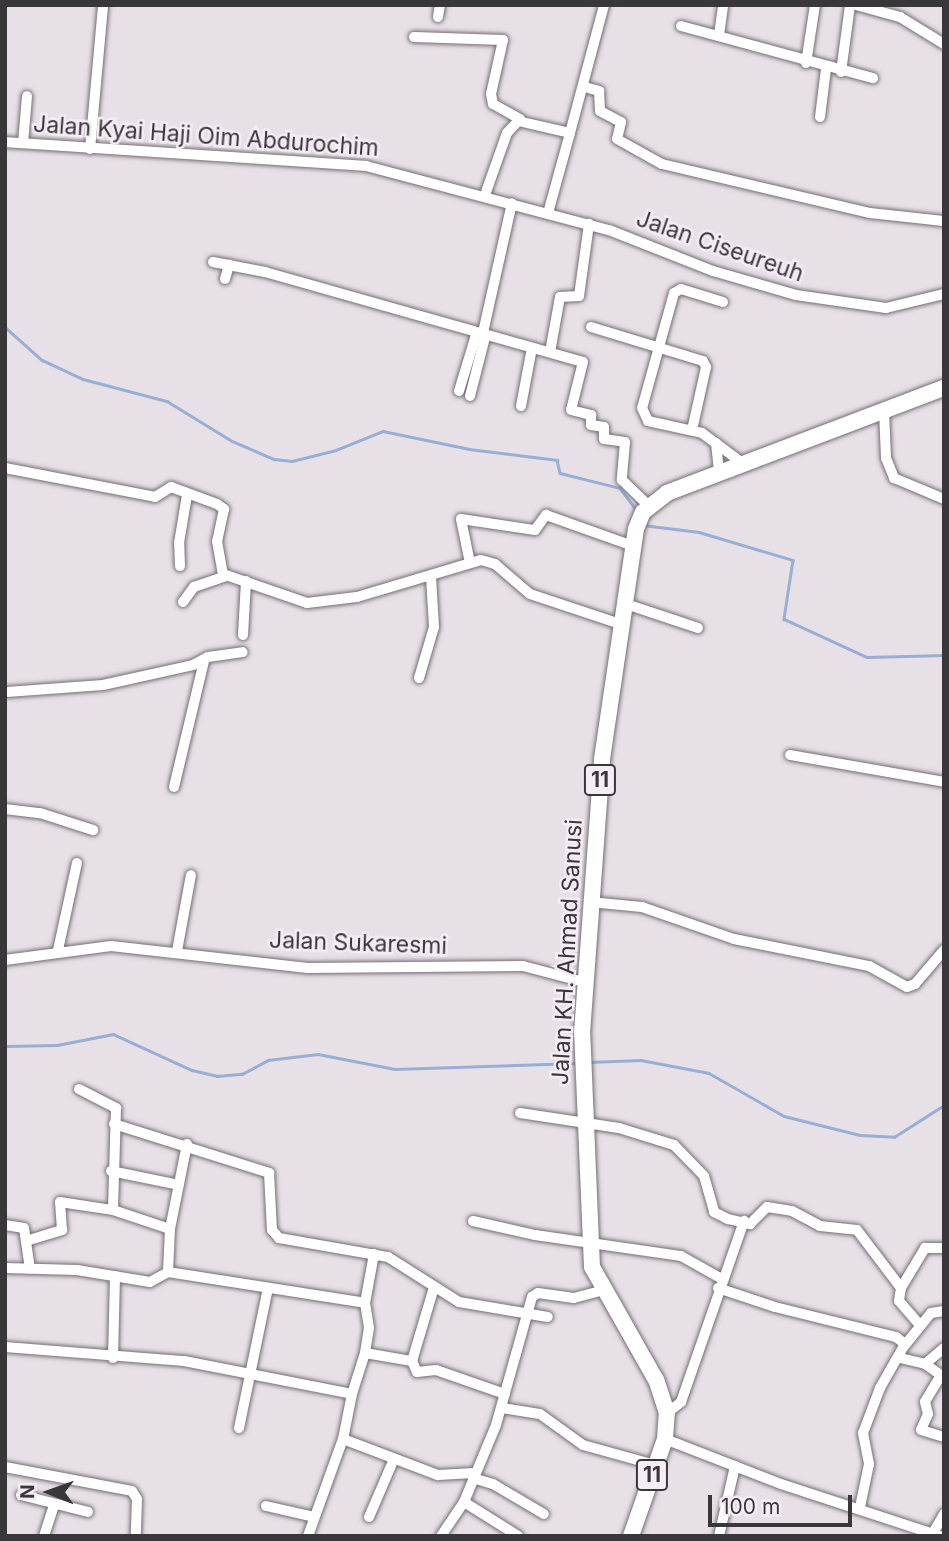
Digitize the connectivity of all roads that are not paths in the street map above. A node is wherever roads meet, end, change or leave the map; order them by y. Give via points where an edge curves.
1 (103, 5) edge
2 (604, 5) edge
3 (723, 5) edge
4 (815, 5) edge
5 (850, 5) edge
6 (856, 5) edge
7 (681, 26) dead end
8 (719, 35) junction
9 (414, 37) dead end
10 (944, 44) edge
11 (806, 63) junction
12 (827, 69) junction
13 (841, 72) junction
14 (873, 78) dead end
15 (585, 87) junction
16 (27, 96) dead end
17 (820, 117) dead end
18 (516, 123) junction
19 (570, 133) junction
20 (5, 142) edge
21 (23, 144) junction
22 (90, 149) junction
23 (485, 195) junction
24 (512, 203) junction
25 (548, 213) junction
26 (944, 221) edge
27 (589, 224) junction
28 (213, 262) dead end
29 (229, 265) junction
30 (225, 279) dead end
31 (944, 294) edge
32 (723, 302) dead end
33 (591, 327) dead end
34 (481, 336) junction
35 (532, 348) junction
36 (656, 349) junction
37 (550, 352) junction
38 (944, 388) edge
39 (459, 391) dead end
40 (470, 396) dead end
41 (521, 406) dead end
42 (884, 410) junction
43 (692, 430) junction
44 (716, 443) junction
45 (741, 462) junction
46 (5, 468) edge
47 (719, 470) junction
48 (187, 495) junction
49 (944, 499) edge
50 (646, 509) junction
51 (633, 545) junction
52 (470, 563) junction
53 (180, 566) dead end
54 (226, 576) junction
55 (432, 576) junction
56 (246, 581) junction
57 (184, 602) dead end
58 (623, 603) junction
59 (620, 624) junction
60 (698, 628) dead end
61 (243, 635) dead end
62 (243, 652) dead end
63 (204, 661) junction
64 (419, 678) dead end
65 (7, 692) edge
66 (790, 755) dead end
67 (944, 782) edge
68 (174, 787) dead end
69 (5, 809) edge
70 (93, 830) dead end
71 (77, 863) dead end
72 (191, 875) dead end
73 (590, 902) junction
74 (58, 950) junction
75 (944, 950) edge
76 (177, 951) junction
77 (5, 960) edge
78 (584, 982) junction
79 (79, 1090) dead end
80 (520, 1114) dead end
81 (114, 1124) junction
82 (584, 1126) junction
83 (187, 1144) junction
84 (111, 1171) junction
85 (178, 1185) junction
86 (113, 1210) junction
87 (472, 1221) dead end
88 (744, 1221) junction
89 (5, 1225) edge
90 (170, 1229) junction
91 (26, 1241) junction
92 (589, 1244) junction
93 (944, 1248) edge
94 (374, 1254) junction
95 (5, 1268) edge
96 (30, 1269) junction
97 (168, 1272) junction
98 (115, 1276) junction
99 (720, 1283) junction
100 (434, 1287) junction
101 (268, 1288) junction
102 (901, 1288) junction
103 (603, 1290) junction
104 (365, 1303) junction
105 (944, 1311) edge
106 (527, 1313) junction
107 (548, 1317) dead end
108 (919, 1324) junction
109 (905, 1345) junction
110 (5, 1347) edge
111 (944, 1348) edge
112 (365, 1353) junction
113 (113, 1357) junction
114 (900, 1358) junction
115 (412, 1361) junction
116 (925, 1364) junction
117 (249, 1376) junction
118 (352, 1394) junction
119 (505, 1394) junction
120 (502, 1408) junction
121 (667, 1413) junction
122 (239, 1428) dead end
123 (944, 1437) edge
124 (343, 1439) junction
125 (665, 1439) junction
126 (394, 1459) junction
127 (655, 1465) junction
128 (735, 1466) junction
129 (5, 1467) edge
130 (474, 1475) junction
131 (21, 1495) dead end
132 (464, 1502) junction
133 (54, 1505) junction
134 (266, 1506) dead end
135 (860, 1507) junction
136 (88, 1512) dead end
137 (544, 1514) dead end
138 (944, 1514) edge
139 (314, 1517) junction
140 (369, 1517) dead end
141 (937, 1534) edge
142 (44, 1536) edge
143 (136, 1536) edge
144 (308, 1536) edge
145 (441, 1536) edge
146 (518, 1536) edge
147 (631, 1536) edge
148 (719, 1536) edge

1 - 22 street
2 - 15 street
3 - 8 street
4 - 11 street
5 - 13 street
6 - 10 street via 900,17
7 - 8 street
8 - 11 street
9 - 18 street via 503,40 491,94 493,104
11 - 12 street
12 - 13 street
12 - 17 street
13 - 14 street
15 - 19 street
15 - 26 street via 599,91 600,111 621,122 617,139 663,164 870,213
16 - 21 street
18 - 19 street
18 - 23 street
19 - 25 street
20 - 21 street, Jalan Kyai Haji Oim Abdurochim
21 - 22 street, Jalan Kyai Haji Oim Abdurochim
22 - 23 street, Jalan Kyai Haji Oim Abdurochim via 366,166
23 - 24 street, Jalan Ciseureuh
24 - 25 street, Jalan Ciseureuh
24 - 34 street
25 - 27 street, Jalan Ciseureuh
27 - 31 street, Jalan Ciseureuh via 713,271 809,298 886,308
27 - 37 street via 579,296 561,295
28 - 29 street
29 - 30 street
29 - 34 street
32 - 36 street via 677,290
33 - 36 street
34 - 35 street
34 - 39 street
34 - 40 street
35 - 37 street
35 - 41 street
36 - 43 street via 698,359 706,367
36 - 43 street via 644,416 653,424
37 - 50 street via 583,362 571,410 591,415 592,427 604,426 604,439 625,442 622,480
38 - 42 highway
42 - 45 highway
42 - 49 street via 886,458 894,478
43 - 44 street
44 - 45 street
44 - 47 street
45 - 47 highway
46 - 48 street via 155,497 168,487
47 - 50 highway via 667,493
48 - 53 street
48 - 54 street via 223,508 217,541 220,570
50 - 51 highway, Jalan KH. Ahmad Sanusi / 11
51 - 52 street via 545,515 535,530 461,519
51 - 58 highway, Jalan KH. Ahmad Sanusi / 11
52 - 55 street
52 - 59 street via 495,564 530,594
54 - 56 street
54 - 57 street via 194,587
55 - 56 street via 312,604
55 - 64 street via 434,626
56 - 61 street
58 - 59 highway, Jalan KH. Ahmad Sanusi / 11
58 - 60 street
59 - 73 highway, Jalan KH. Ahmad Sanusi / 11
62 - 63 street
63 - 65 street via 90,687
63 - 68 street
66 - 67 street
69 - 70 street
71 - 74 street
72 - 76 street
73 - 75 street via 642,907 734,939 869,966 907,987 915,984
73 - 78 highway, Jalan KH. Ahmad Sanusi / 11
74 - 76 street, Jalan Sukaresmi via 111,946
74 - 77 street, Jalan Sukaresmi
76 - 78 street, Jalan Sukaresmi via 307,968 523,967
78 - 82 highway, Jalan KH. Ahmad Sanusi / 11
79 - 81 street via 114,1105
80 - 82 street
81 - 83 street
81 - 84 street
82 - 88 street via 619,1128 674,1145 704,1176 714,1212
82 - 92 highway, Jalan KH. Ahmad Sanusi / 11
83 - 85 street
83 - 94 street via 270,1173 276,1236
84 - 85 street
84 - 86 street
85 - 90 street
86 - 90 street
86 - 91 street via 60,1202 62,1230
87 - 92 street
88 - 99 street
88 - 102 street via 753,1223 767,1207 792,1211 820,1226 858,1230
89 - 91 street via 22,1225
90 - 97 street
91 - 96 street
92 - 99 street via 681,1256
92 - 103 highway, Jalan KH. Ahmad Sanusi / 11 via 592,1267
93 - 102 street via 925,1248
94 - 100 street via 387,1257
94 - 104 street
95 - 96 street
96 - 98 street
97 - 98 street via 154,1282
97 - 101 street
98 - 113 street
99 - 109 street via 775,1307 896,1337
99 - 121 street via 681,1402
100 - 106 street via 459,1302
100 - 115 street
101 - 104 street
101 - 117 street
102 - 108 street via 899,1301
103 - 106 street via 574,1298 534,1294
103 - 121 highway, Jalan KH. Ahmad Sanusi / 11 via 656,1380
104 - 112 street via 369,1328
105 - 108 street via 931,1312
106 - 107 street
106 - 119 street
108 - 109 street
109 - 114 street
110 - 113 street
111 - 116 street
112 - 115 street
112 - 118 street
113 - 117 street via 184,1361
114 - 116 street
114 - 135 street via 880,1388 863,1433 869,1464
115 - 119 street via 417,1373 436,1370
116 - 123 street via 941,1376 925,1402 928,1414 921,1430
117 - 118 street
117 - 122 street
118 - 124 street
119 - 120 street
120 - 127 street via 540,1414 583,1445
120 - 130 street
121 - 125 highway, 11
124 - 126 street
124 - 139 street
125 - 127 highway, 11
125 - 128 street
126 - 130 street via 438,1475
126 - 140 street
127 - 147 highway, 11
128 - 135 street
128 - 148 street
129 - 143 street via 132,1490
130 - 132 street
130 - 137 street
131 - 133 street
132 - 145 street
132 - 146 street
133 - 136 street
133 - 142 street
134 - 139 street
135 - 141 street
138 - 141 street
139 - 144 street

